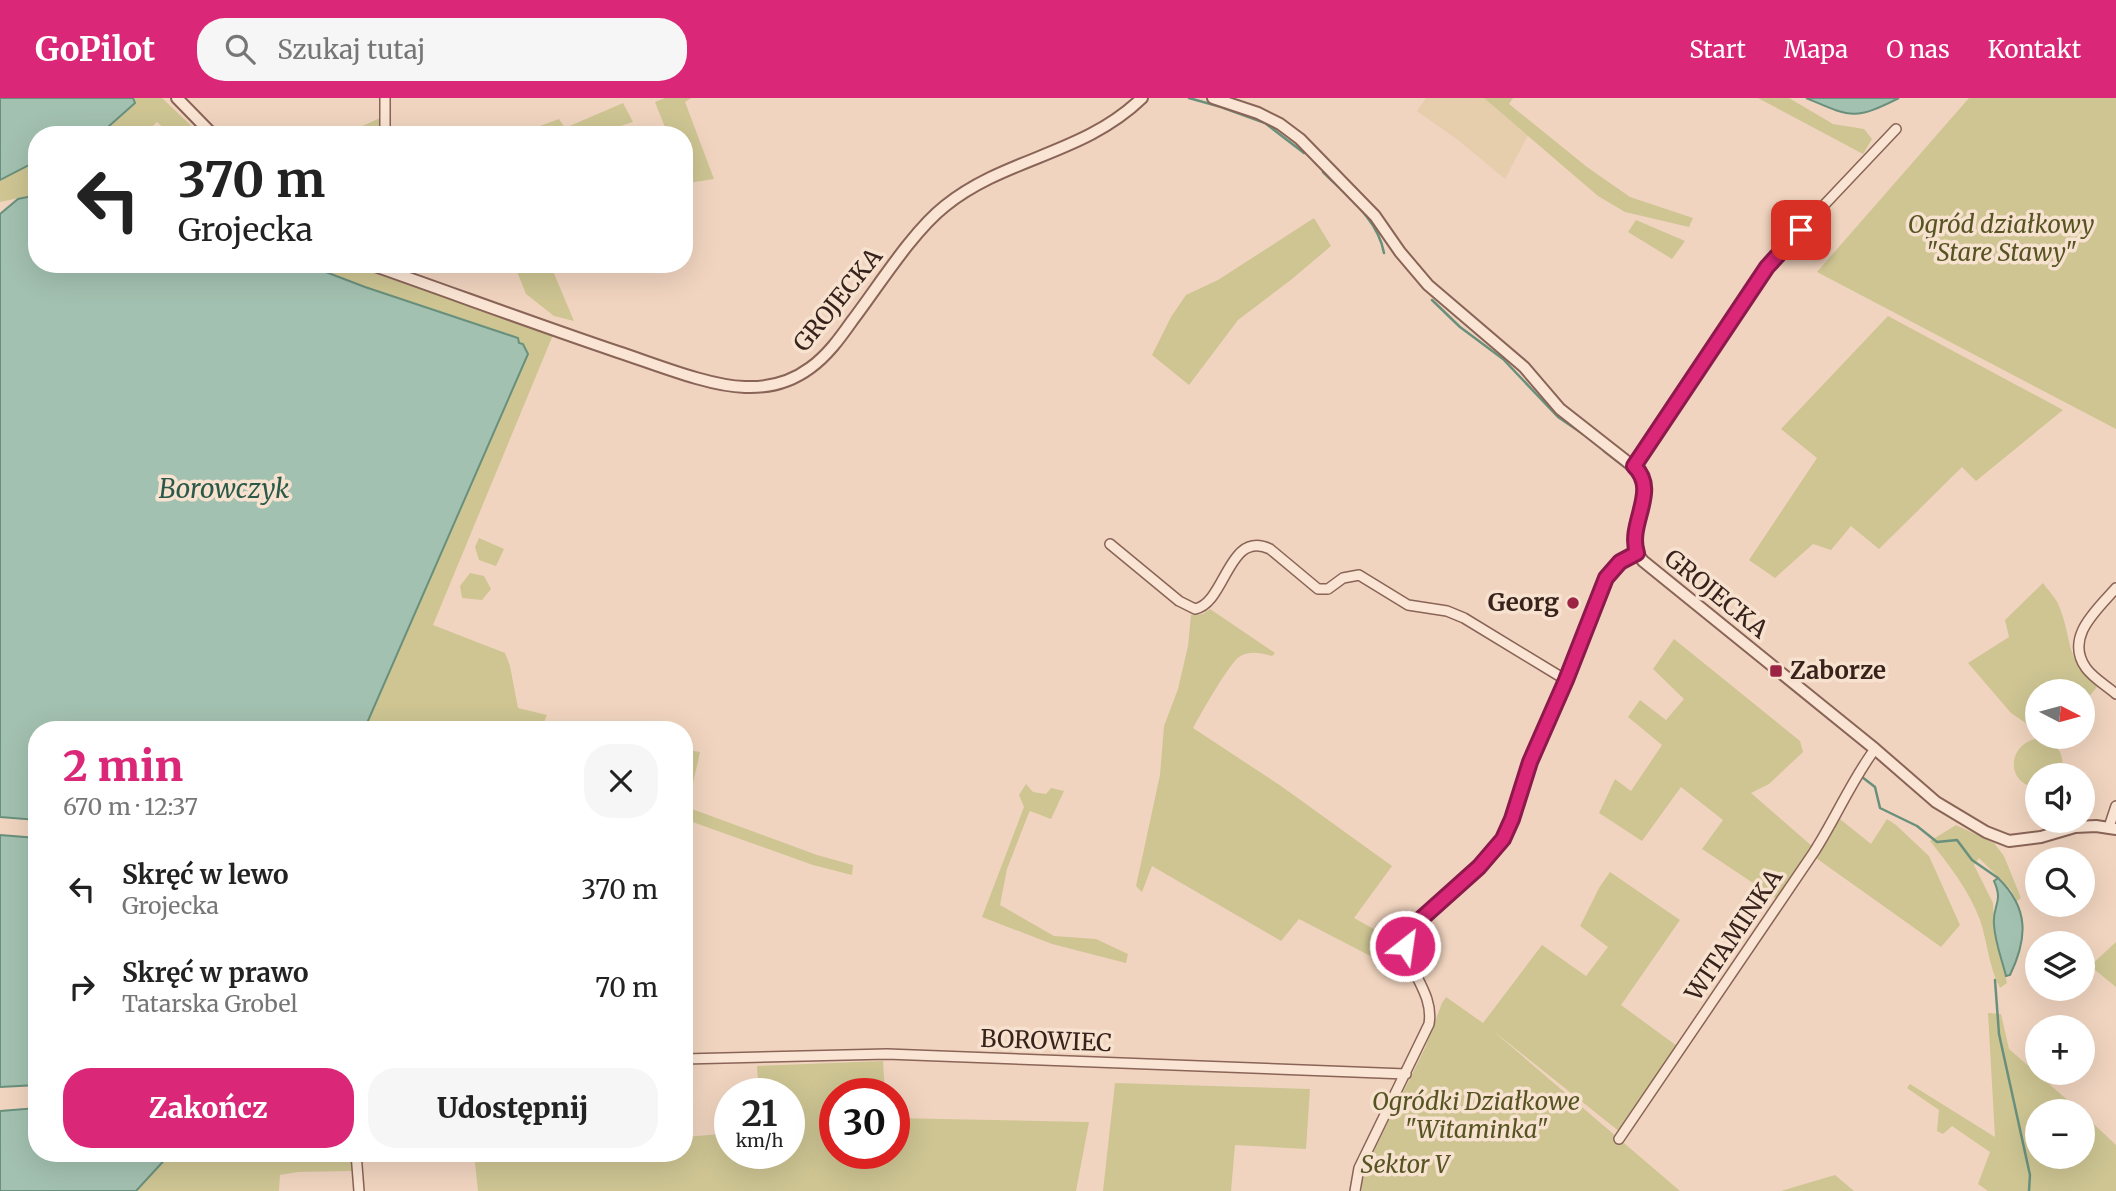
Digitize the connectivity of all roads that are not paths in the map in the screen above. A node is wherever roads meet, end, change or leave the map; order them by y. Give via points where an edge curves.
1 (177, 98) edge
2 (385, 98) edge
3 (1142, 98) edge
4 (1219, 99) edge
5 (204, 126) edge
6 (385, 126) edge
7 (1896, 129) dead end
8 (395, 273) edge
9 (1634, 466) junction
10 (1110, 544) dead end
11 (1637, 553) junction
12 (2116, 587) edge
13 (1566, 680) junction
14 (2116, 694) edge
15 (1875, 749) junction
16 (2116, 806) edge
17 (2112, 828) edge
18 (693, 1059) edge
19 (1406, 1074) junction
20 (1619, 1139) dead end
21 (357, 1162) edge
22 (359, 1191) edge
23 (1355, 1191) edge

1 - 5 street
2 - 6 street
3 - 8 street, GROJECKA via 1079,142 984,181 951,201 919,232 818,362 771,386 744,387 705,379
4 - 9 street via 1258,113 1300,139 1375,216 1428,285 1524,367 1560,409
7 - 9 street via 1773,259
9 - 11 street, GROJECKA via 1645,489 1634,536
10 - 13 street via 1184,605 1195,609 1207,603 1242,551 1261,545 1315,587 1328,589 1348,576 1364,576 1408,605 1457,615
11 - 13 street via 1620,562 1606,578
11 - 15 street, GROJECKA via 1670,585
12 - 14 street via 2080,633 2078,652 2087,669
13 - 19 street via 1503,839 1408,934 1406,952 1431,1012
15 - 17 street, GROJECKA via 1936,802 2000,839 2028,839 2075,827
15 - 20 street, WITAMINKA via 1814,852
16 - 17 street
18 - 19 street, BOROWIEC via 887,1054
19 - 23 street via 1359,1168
21 - 22 street

